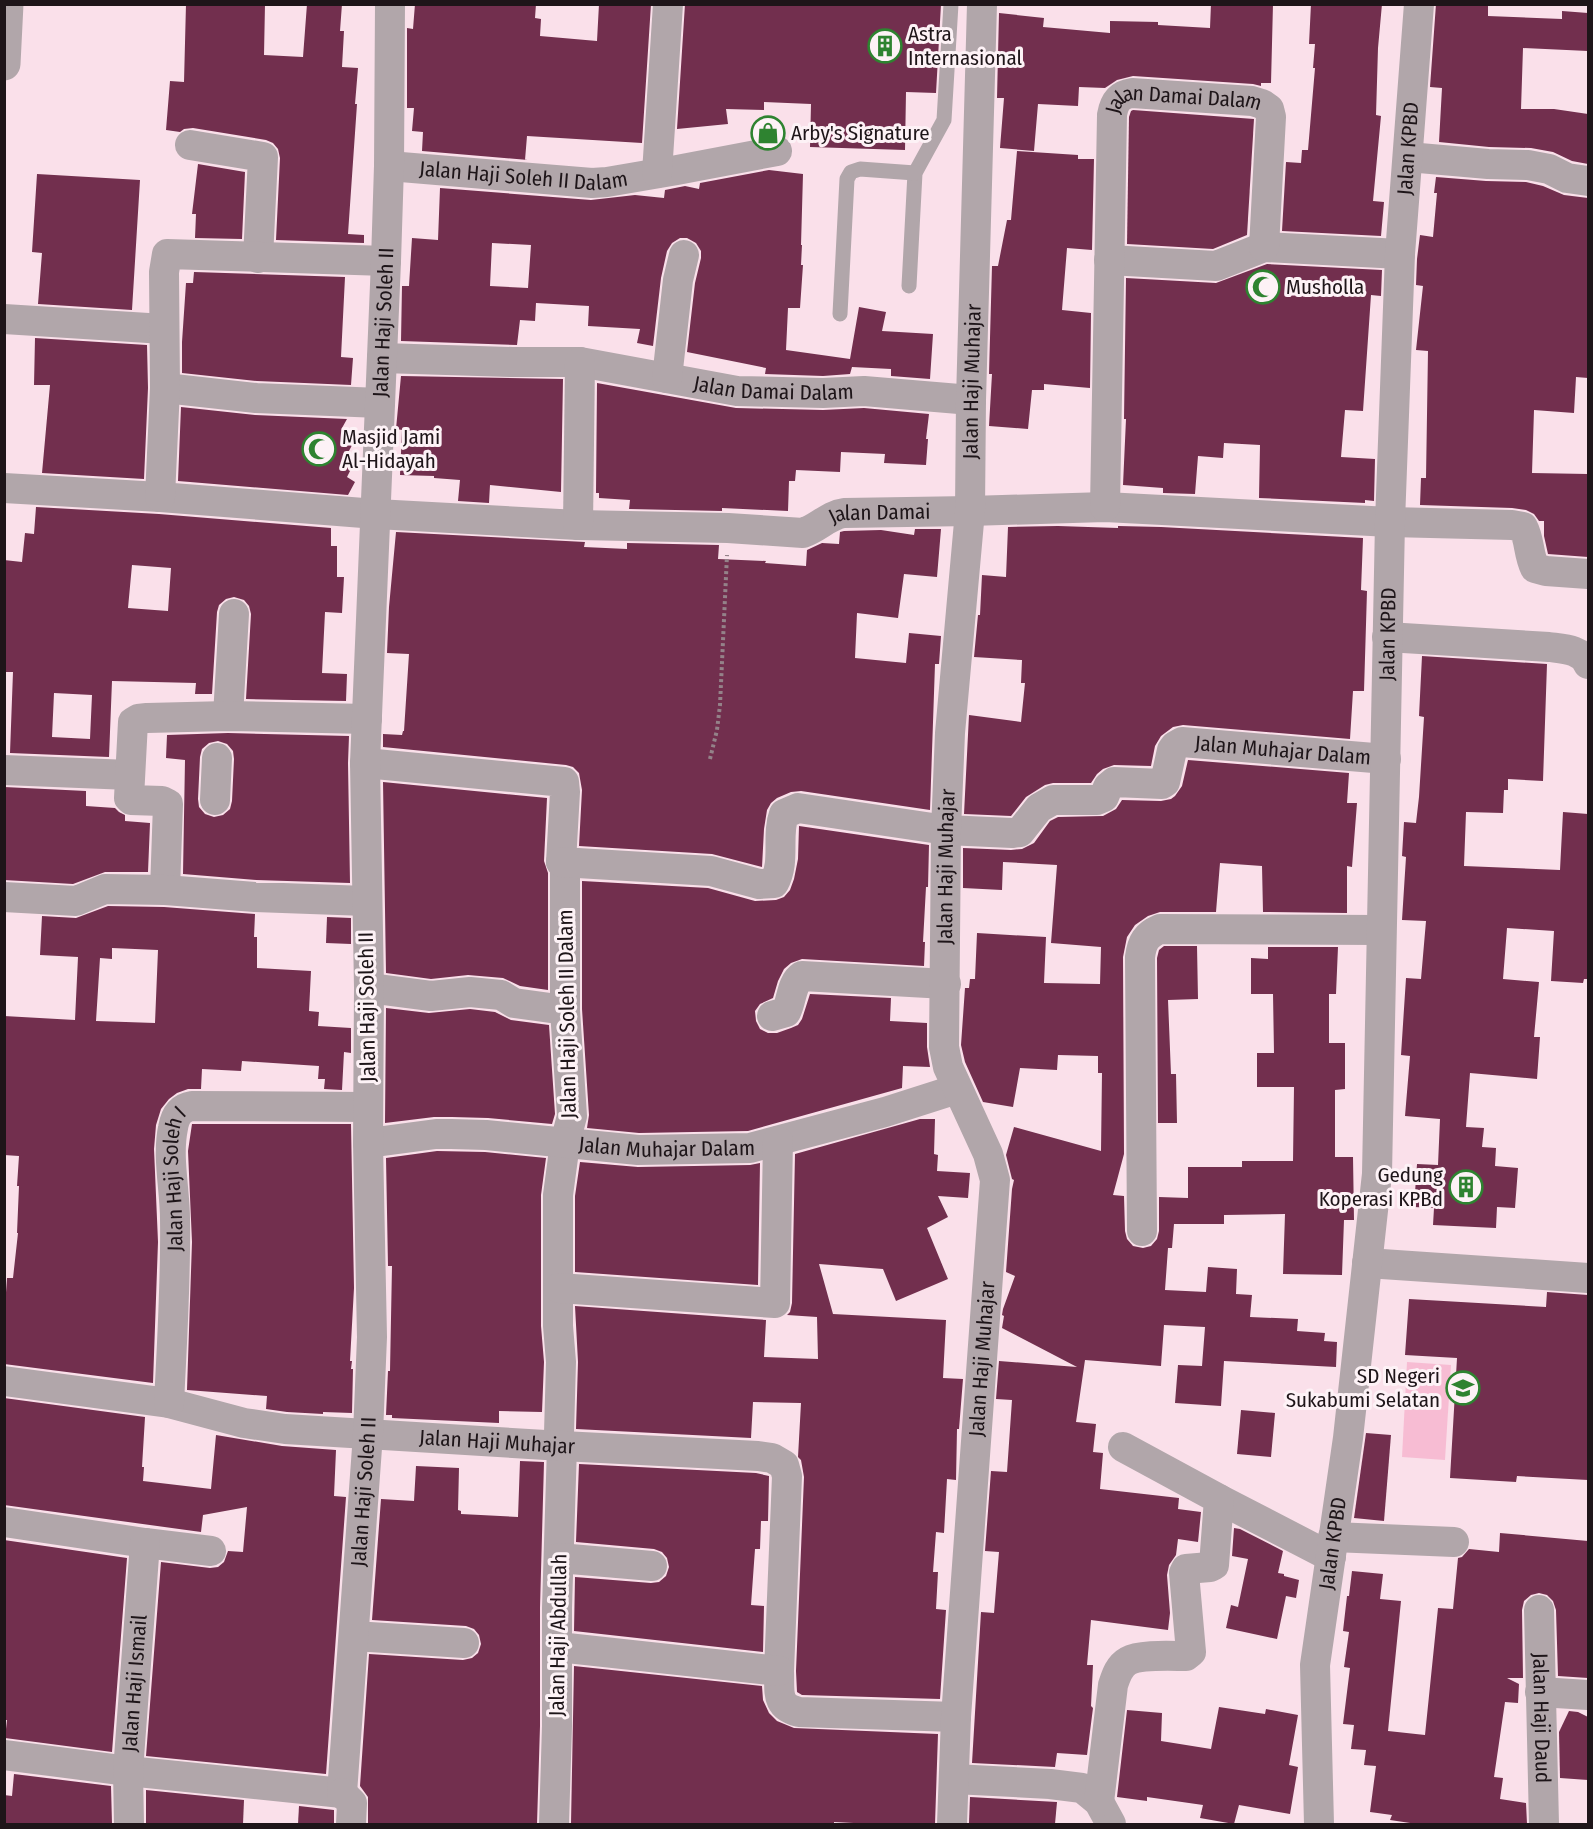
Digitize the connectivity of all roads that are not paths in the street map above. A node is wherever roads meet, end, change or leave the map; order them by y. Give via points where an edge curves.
1 (7, 4) edge
2 (390, 4) edge
3 (668, 4) edge
4 (951, 4) edge
5 (982, 4) edge
6 (1419, 4) edge
7 (4, 64) edge
8 (190, 145) dead end
9 (777, 151) dead end
10 (1408, 157) junction
11 (389, 166) junction
12 (657, 173) junction
13 (915, 173) junction
14 (1588, 181) edge
15 (1263, 247) junction
16 (1400, 254) junction
17 (684, 255) dead end
18 (258, 258) junction
19 (1109, 260) junction
20 (386, 261) junction
21 (909, 286) dead end
22 (840, 314) dead end
23 (4, 319) edge
24 (164, 329) junction
25 (382, 358) junction
26 (580, 362) junction
27 (667, 378) junction
28 (165, 388) junction
29 (970, 399) junction
30 (380, 403) junction
31 (4, 488) edge
32 (160, 497) junction
33 (1104, 507) junction
34 (970, 512) junction
35 (376, 514) junction
36 (1390, 522) junction
37 (578, 525) junction
38 (1588, 574) edge
39 (234, 614) dead end
40 (1387, 637) junction
41 (1588, 664) edge
42 (228, 716) junction
43 (367, 719) junction
44 (218, 758) dead end
45 (1386, 759) junction
46 (365, 763) junction
47 (4, 770) edge
48 (130, 775) junction
49 (215, 800) dead end
50 (946, 830) junction
51 (561, 862) junction
52 (165, 890) junction
53 (4, 897) edge
54 (366, 901) junction
55 (1381, 930) junction
56 (946, 984) junction
57 (369, 988) junction
58 (565, 1010) junction
59 (772, 1016) dead end
60 (957, 1089) junction
61 (368, 1107) junction
62 (778, 1141) junction
63 (368, 1143) junction
64 (565, 1143) junction
65 (1142, 1231) dead end
66 (1367, 1263) junction
67 (1588, 1278) edge
68 (559, 1288) junction
69 (4, 1381) edge
70 (169, 1403) junction
71 (368, 1434) junction
72 (562, 1446) junction
73 (1123, 1447) dead end
74 (1219, 1499) junction
75 (4, 1522) edge
76 (1333, 1542) junction
77 (1454, 1542) dead end
78 (145, 1543) junction
79 (211, 1551) dead end
80 (559, 1558) junction
81 (652, 1566) dead end
82 (1539, 1611) dead end
83 (354, 1636) junction
84 (464, 1643) dead end
85 (558, 1647) junction
86 (779, 1671) junction
87 (1540, 1692) junction
88 (1588, 1695) edge
89 (956, 1717) junction
90 (4, 1755) edge
91 (129, 1771) junction
92 (954, 1779) junction
93 (342, 1793) junction
94 (1105, 1813) edge
95 (129, 1824) edge
96 (351, 1824) edge
97 (554, 1824) edge
98 (952, 1824) edge
99 (1319, 1824) edge
100 (1544, 1824) edge

1 - 7 street
2 - 11 street, Jalan Haji Soleh II
3 - 12 street, Jalan Haji Soleh II Dalam
4 - 13 lane via 944,120
5 - 29 street, Jalan Haji Muhajar
6 - 10 street, Jalan KPBD
8 - 18 street via 263,159
9 - 12 street, Jalan Haji Soleh II Dalam
10 - 14 street via 1528,165
10 - 16 street, Jalan KPBD
11 - 12 street, Jalan Haji Soleh II Dalam via 592,183
11 - 20 street, Jalan Haji Soleh II
13 - 21 lane
13 - 22 lane via 860,169 851,172 847,179
15 - 16 street
15 - 19 street via 1216,266
15 - 19 street, Jalan Damai Dalam via 1269,109 1252,101 1132,93 1116,100 1112,115
16 - 36 street, Jalan KPBD
17 - 27 street
18 - 20 street
18 - 24 street via 167,254
19 - 33 street, Jalan Damai Dalam
20 - 25 street, Jalan Haji Soleh II
23 - 24 street
24 - 28 street
25 - 26 street, Jalan Damai Dalam
25 - 30 street, Jalan Haji Soleh II
26 - 27 street, Jalan Damai Dalam
26 - 37 street
27 - 29 street, Jalan Damai Dalam via 737,392 864,391
28 - 30 street via 256,398
28 - 32 street
29 - 34 street, Jalan Haji Muhajar
30 - 35 street, Jalan Haji Soleh II
31 - 32 street
32 - 35 street
33 - 34 street, Jalan Damai
33 - 36 street, Jalan Damai
34 - 37 street, Jalan Damai via 839,514 803,533
34 - 50 street, Jalan Haji Muhajar via 950,733
35 - 37 street, Jalan Damai
35 - 43 street, Jalan Haji Soleh II
36 - 38 street, Jalan Damai via 1523,527 1535,568
36 - 40 street, Jalan KPBD
39 - 42 street
40 - 41 street via 1549,647 1580,653
40 - 45 street, Jalan KPBD
42 - 43 street
42 - 48 street via 133,722
43 - 46 street, Jalan Haji Soleh II
44 - 49 street
45 - 50 street, Jalan Muhajar Dalam via 1182,742 1172,750 1162,784 1114,782 1104,797 1097,800 1053,800 1039,808 1020,832
45 - 55 street, Jalan KPBD
46 - 51 street, Jalan Haji Soleh II Dalam via 564,782
46 - 54 street, Jalan Haji Soleh II
47 - 48 street
48 - 52 street via 130,799 168,804
50 - 51 street via 814,810 790,810 782,820 778,875 774,883 767,884 711,871
50 - 56 street, Jalan Haji Muhajar
51 - 58 street, Jalan Haji Soleh II Dalam via 565,868
52 - 53 street via 105,889 76,902
52 - 54 street
54 - 57 street, Jalan Haji Soleh II
55 - 65 street via 1161,928 1145,938 1140,957
55 - 66 street, Jalan KPBD via 1377,1174
56 - 59 street via 802,975 795,983 786,1012
56 - 60 street, Jalan Haji Muhajar via 944,1047
57 - 58 street via 430,996 470,992 501,995 514,1003
57 - 61 street, Jalan Haji Soleh II
58 - 64 street, Jalan Haji Soleh II Dalam via 572,1116
60 - 62 street, Jalan Muhajar Dalam
60 - 89 street, Jalan Haji Muhajar via 988,1154 995,1180
61 - 63 street, Jalan Haji Soleh II
61 - 70 street, Jalan Haji Soleh I via 192,1106 176,1117 171,1148 175,1220
62 - 64 street, Jalan Muhajar Dalam via 750,1148 638,1150
62 - 68 street via 775,1303
63 - 64 street, Jalan Muhajar Dalam via 436,1134
63 - 71 street, Jalan Haji Soleh II via 372,1337
64 - 68 street, Jalan Haji Soleh II Dalam via 558,1195
66 - 67 street
66 - 76 street, Jalan KPBD
68 - 72 street, Jalan Haji Soleh II Dalam
69 - 70 street
70 - 71 street via 244,1423
71 - 72 street, Jalan Haji Muhajar
71 - 83 street, Jalan Haji Soleh II
72 - 80 street, Jalan Haji Abdullah
72 - 86 street, Jalan Haji Muhajar via 758,1456 784,1465
73 - 74 street
74 - 76 street
74 - 94 street via 1214,1565 1186,1569 1184,1573 1191,1652 1186,1656 1129,1660 1118,1670 1113,1685
75 - 78 street
76 - 77 street
76 - 99 street, Jalan KPBD via 1315,1665
78 - 79 street
78 - 91 street, Jalan Haji Ismail
80 - 81 street
80 - 85 street, Jalan Haji Abdullah
82 - 87 street, Jalan Haji Daud
83 - 84 street
83 - 93 street, Jalan Haji Soleh II
85 - 86 street
85 - 97 street, Jalan Haji Abdullah
86 - 89 street, Jalan Haji Muhajar via 782,1702 799,1712
87 - 88 street
87 - 100 street, Jalan Haji Daud
89 - 92 street, Jalan Haji Muhajar
90 - 91 street
91 - 93 street
91 - 95 street, Jalan Haji Ismail
92 - 94 street via 1075,1786 1082,1788
92 - 98 street, Jalan Haji Muhajar
93 - 96 street via 352,1803

